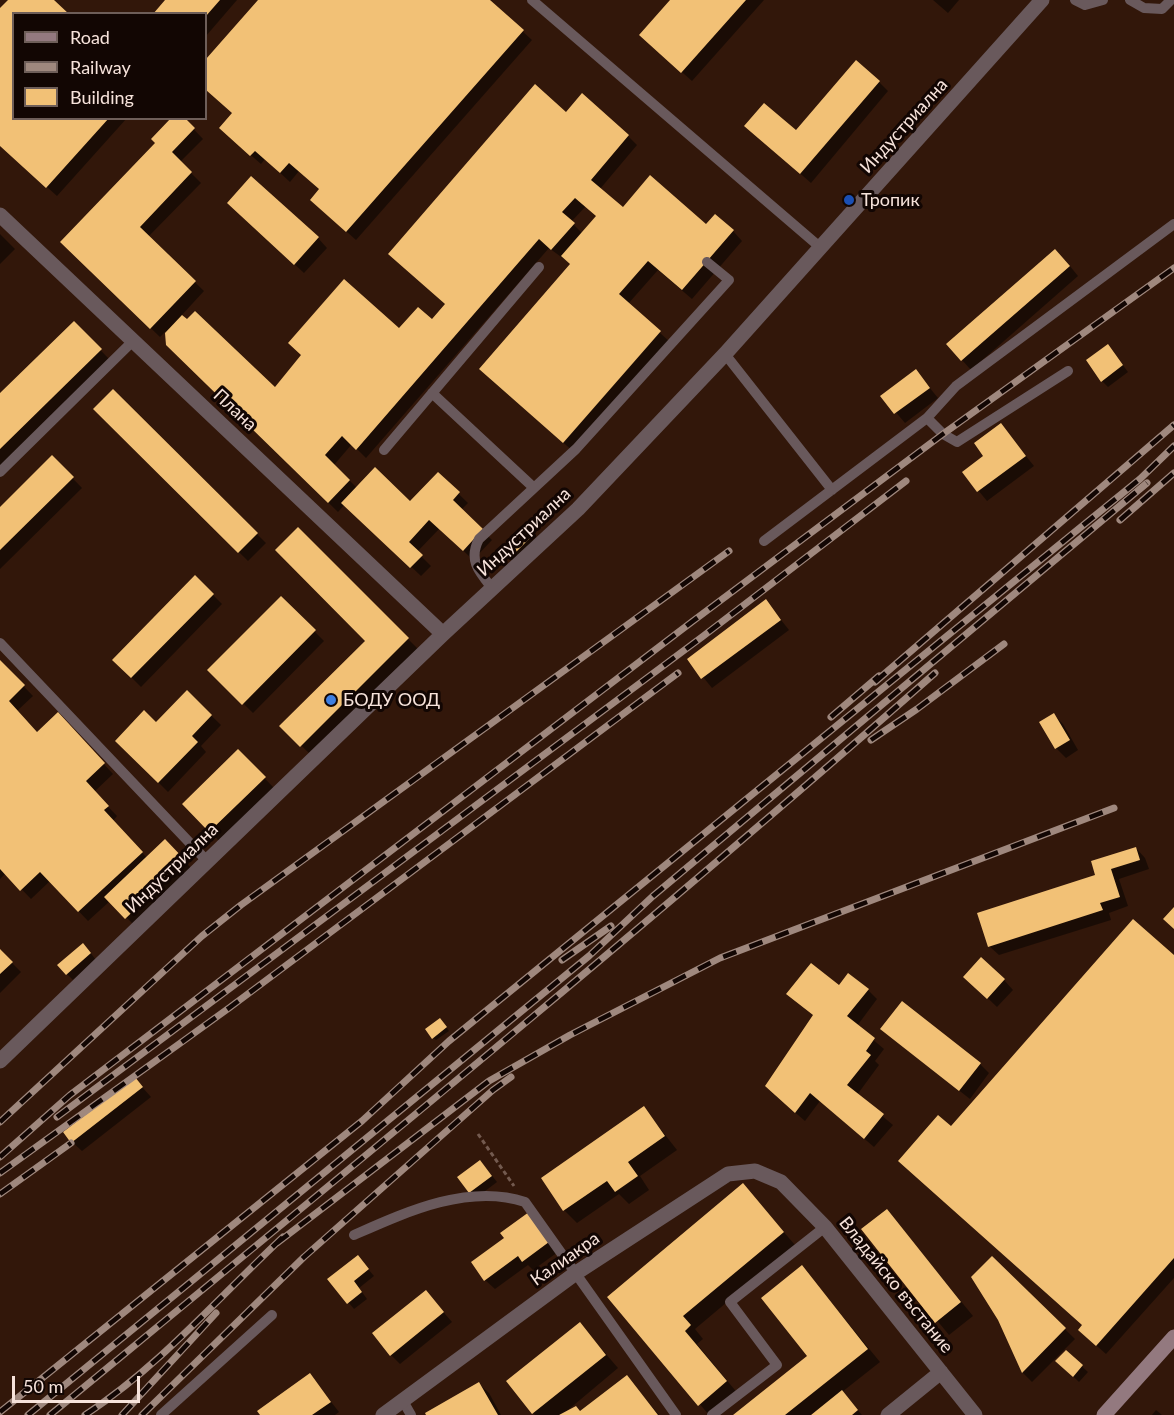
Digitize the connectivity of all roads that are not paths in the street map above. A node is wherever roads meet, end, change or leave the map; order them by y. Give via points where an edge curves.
1 (532, 0) edge
2 (1042, 0) edge
3 (1075, 0) edge
4 (1103, 0) edge
5 (1130, 0) edge
6 (1171, 0) edge
7 (0, 214) edge
8 (1174, 224) edge
9 (821, 248) junction
10 (707, 262) dead end
11 (539, 267) dead end
12 (133, 341) junction
13 (725, 354) junction
14 (1068, 371) dead end
15 (432, 393) junction
16 (927, 418) junction
17 (384, 450) dead end
18 (0, 471) edge
19 (533, 487) junction
20 (832, 490) junction
21 (764, 541) dead end
22 (492, 588) junction
23 (443, 634) junction
24 (0, 643) edge
25 (207, 861) junction
26 (0, 1061) edge
27 (781, 1182) joint
28 (825, 1227) junction
29 (354, 1234) dead end
30 (576, 1273) junction
31 (272, 1315) dead end
32 (1174, 1337) edge
33 (941, 1372) junction
34 (403, 1401) junction
35 (161, 1415) edge
36 (383, 1415) edge
37 (411, 1415) edge
38 (676, 1415) edge
39 (712, 1415) edge
40 (888, 1415) edge
41 (975, 1415) edge
42 (1104, 1415) edge

1 - 9 lane
2 - 9 street, Индустриална
3 - 4 lane via 1085,5
5 - 6 lane via 1144,8 1162,9
7 - 12 street, Плана
8 - 16 lane via 956,386
9 - 13 street, Индустриална
10 - 19 lane via 729,280 576,449
11 - 15 lane
12 - 18 lane
12 - 23 street, Плана
13 - 20 lane
13 - 22 street, Индустриална via 578,509
14 - 16 lane via 957,442
15 - 17 lane
15 - 19 lane
16 - 20 lane
19 - 22 lane via 475,546 474,562
20 - 21 lane
22 - 23 street, Индустриална
23 - 25 street, Индустриална
24 - 25 lane
25 - 26 street, Индустриална
27 - 28 street, Владайско въстание
27 - 30 street, Калиакра via 755,1171 728,1174
28 - 33 street, Владайско въстание
28 - 39 lane via 730,1302 777,1365
29 - 30 lane via 405,1213 455,1199 499,1197 525,1202
30 - 34 street, Калиакра
30 - 38 lane
31 - 35 lane
32 - 42 main road
33 - 40 street
33 - 41 street, Владайско въстание
34 - 36 street, Калиакра
34 - 37 lane

